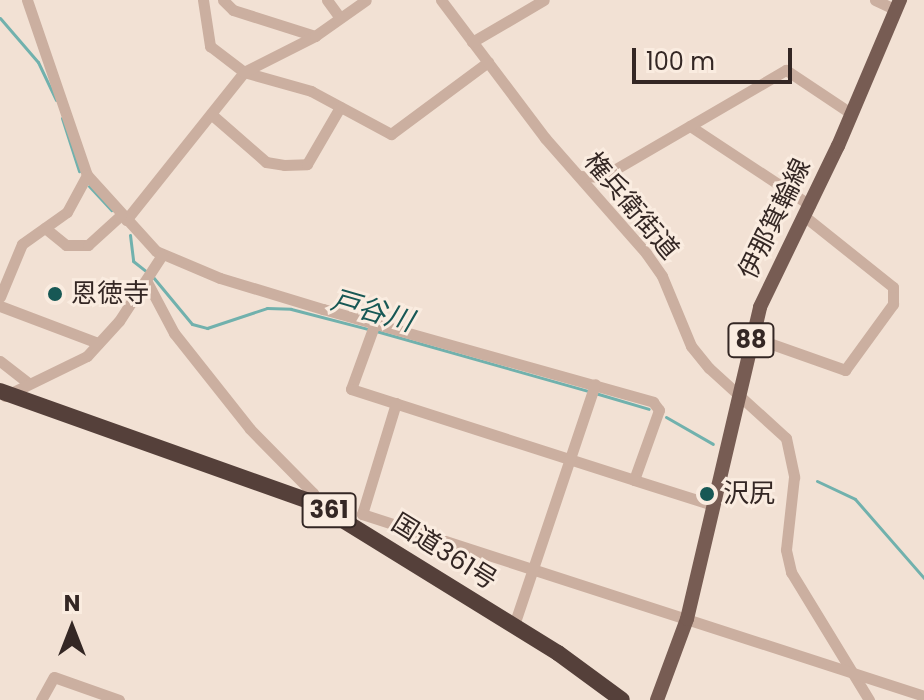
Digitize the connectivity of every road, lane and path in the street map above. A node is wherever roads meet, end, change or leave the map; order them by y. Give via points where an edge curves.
1 (27, 0) edge
2 (203, 0) edge
3 (223, 0) edge
4 (327, 0) edge
5 (366, 0) edge
6 (441, 0) edge
7 (544, 0) edge
8 (875, 0) edge
9 (898, 5) edge
10 (340, 18) junction
11 (315, 36) junction
12 (472, 42) junction
13 (488, 62) junction
14 (244, 72) junction
15 (340, 107) junction
16 (211, 114) junction
17 (852, 114) junction
18 (690, 126) junction
19 (87, 175) junction
20 (579, 176) junction
21 (807, 211) junction
22 (124, 217) junction
23 (45, 228) junction
24 (162, 255) junction
25 (147, 281) junction
26 (0, 297) edge
27 (0, 306) edge
28 (373, 328) junction
29 (752, 337) junction
30 (98, 343) junction
31 (0, 361) edge
32 (27, 382) junction
33 (594, 389) junction
34 (737, 394) junction
35 (3, 395) edge
36 (396, 403) junction
37 (569, 459) junction
38 (634, 480) junction
39 (315, 503) junction
40 (713, 505) junction
41 (357, 518) junction
42 (532, 571) junction
43 (687, 619) junction
44 (514, 625) junction
45 (855, 677) junction
46 (924, 696) edge
47 (41, 700) edge
48 (119, 700) edge
49 (622, 700) edge
50 (657, 700) edge
51 (869, 700) edge

1 - 19 street
2 - 14 street via 210,46
3 - 11 street via 233,10
4 - 10 street
5 - 10 street
6 - 12 street, 権兵衛街道
7 - 12 street
8 - 9 street
9 - 17 main road, 伊那箕輪線 / 88
10 - 11 street
11 - 14 street
12 - 13 street, 権兵衛街道
13 - 15 street via 391,134
13 - 20 street, 権兵衛街道
14 - 15 street via 311,91
14 - 16 street
15 - 16 street via 307,164 266,162
16 - 22 street
17 - 18 street via 786,70
17 - 21 main road, 伊那箕輪線 / 88
18 - 20 street via 602,177
18 - 21 street
19 - 22 street
19 - 23 street via 72,205
20 - 34 street, 権兵衛街道 via 662,276 691,346
21 - 29 main road, 伊那箕輪線 / 88 via 768,285
21 - 29 street via 893,287 893,304 845,370
22 - 23 street via 88,245 66,245
22 - 24 street
23 - 26 street via 22,244
24 - 25 street
24 - 28 street
25 - 30 street
25 - 39 street via 174,333 250,429 313,493
27 - 30 street
28 - 33 street
28 - 36 street via 351,389
29 - 34 main road, 伊那箕輪線 / 88
30 - 32 street via 87,356
31 - 32 street
32 - 35 street
33 - 37 street
33 - 38 street via 653,402 659,410
34 - 40 main road, 伊那箕輪線 / 88
34 - 45 street, 権兵衛街道 via 786,438 794,477 786,550 791,572
35 - 39 highway, 国道361号 / 361
36 - 37 street
36 - 41 street
37 - 38 street
37 - 42 street
38 - 40 street
39 - 41 highway, 国道361号 / 361
40 - 43 main road, 伊那箕輪線 / 88
41 - 42 street
41 - 44 highway, 国道361号 / 361
42 - 43 street
42 - 44 street
43 - 45 street
43 - 50 main road, 伊那箕輪線 / 88
44 - 49 highway, 国道361号 / 361
45 - 46 street
45 - 51 street, 権兵衛街道
47 - 48 street via 54,677

